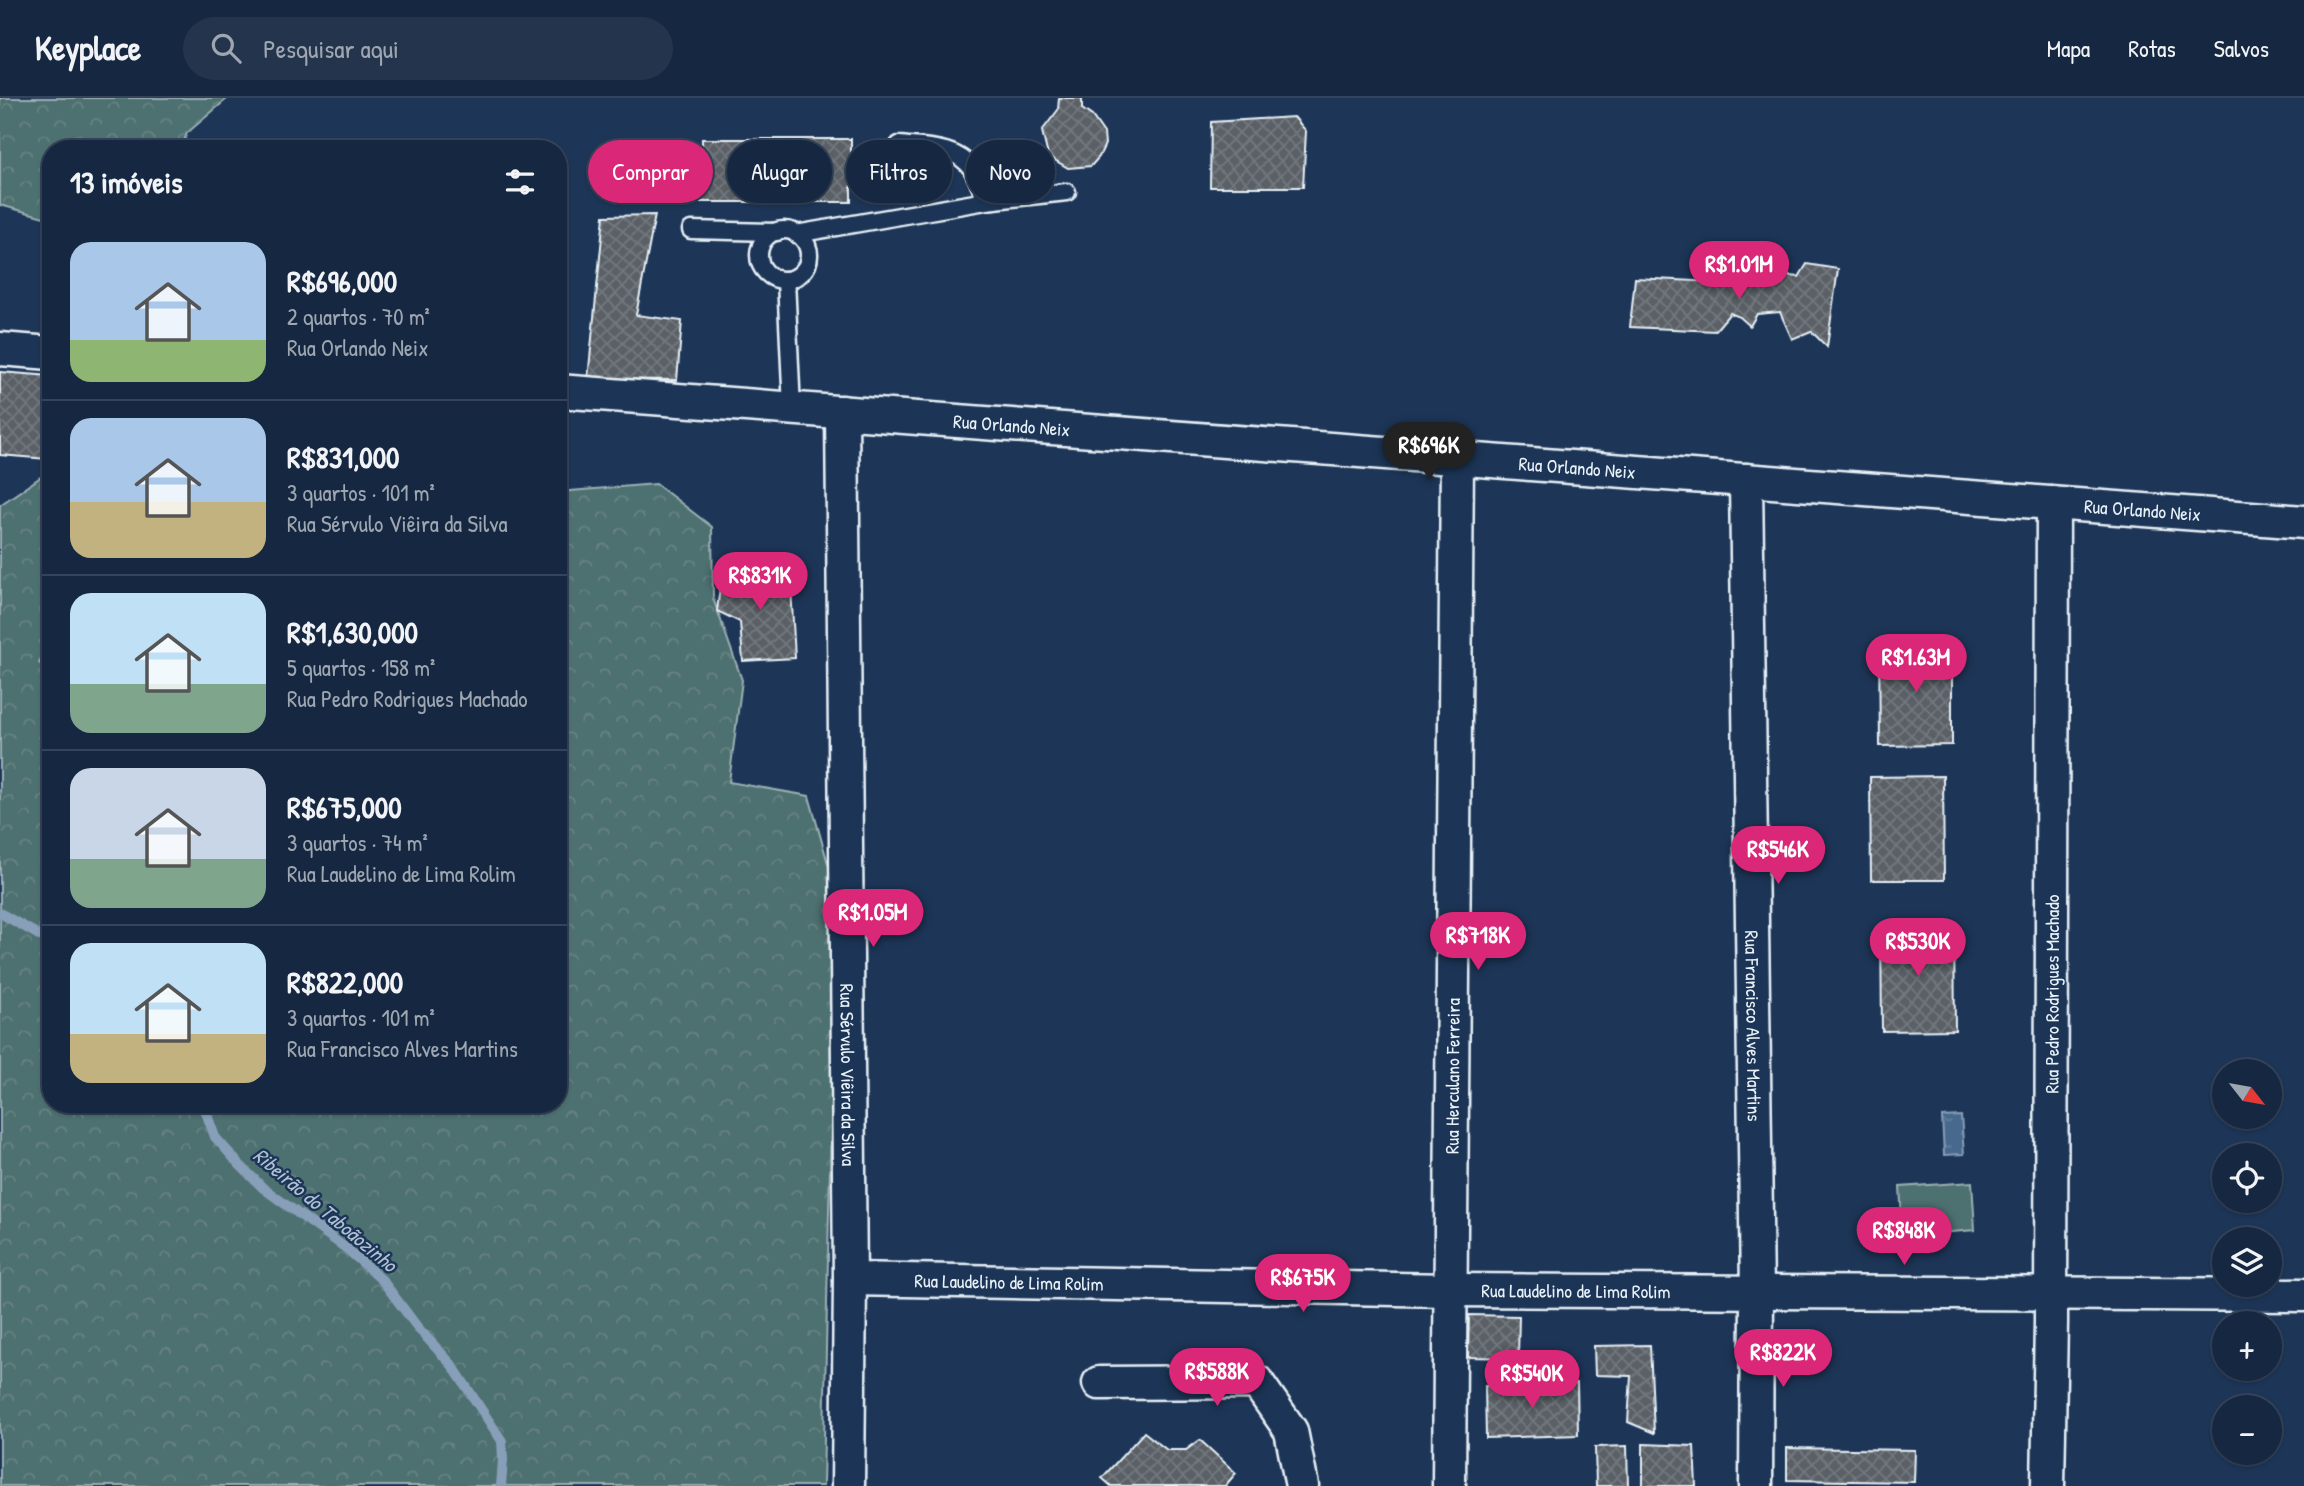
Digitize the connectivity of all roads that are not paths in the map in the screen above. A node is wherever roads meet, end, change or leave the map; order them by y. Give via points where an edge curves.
1 (1067, 192) dead end
2 (1055, 193) edge
3 (974, 203) edge
4 (691, 230) dead end
5 (776, 232) junction
6 (796, 234) junction
7 (786, 280) junction
8 (0, 349) edge
9 (42, 352) edge
10 (567, 392) edge
11 (792, 409) junction
12 (842, 412) junction
13 (1457, 458) junction
14 (1746, 480) junction
15 (2053, 503) junction
16 (2304, 522) edge
17 (850, 1279) junction
18 (1449, 1290) junction
19 (1757, 1292) junction
20 (2051, 1294) junction
21 (2304, 1295) edge
22 (1099, 1383) dead end
23 (848, 1486) edge
24 (1303, 1486) edge
25 (1450, 1486) edge
26 (1756, 1486) edge
27 (2048, 1486) edge

1 - 2 lane
3 - 6 lane
4 - 5 lane
5 - 6 lane
5 - 7 lane via 764,241 759,256 764,271
6 - 7 lane via 807,245 808,261 800,274
7 - 11 lane
8 - 9 street
10 - 11 street, Rua Orlando Neix
11 - 12 street, Rua Orlando Neix
12 - 13 street, Rua Orlando Neix
12 - 17 street, Rua Sérvulo Viêira da Silva
13 - 14 street, Rua Orlando Neix
13 - 18 street, Rua Herculano Ferreira
14 - 15 street, Rua Orlando Neix
14 - 19 street, Rua Francisco Alves Martins
15 - 16 street, Rua Orlando Neix
15 - 20 street, Rua Pedro Rodrigues Machado
17 - 18 street, Rua Laudelino de Lima Rolim
17 - 23 street, Rua Sérvulo Viêira da Silva
18 - 19 street, Rua Laudelino de Lima Rolim
18 - 25 street, Rua Herculano Ferreira
19 - 20 street, Rua Laudelino de Lima Rolim
19 - 26 street, Rua Francisco Alves Martins
20 - 21 street, Rua Laudelino de Lima Rolim
20 - 27 street, Rua Pedro Rodrigues Machado
22 - 24 street via 1257,1382 1291,1431

